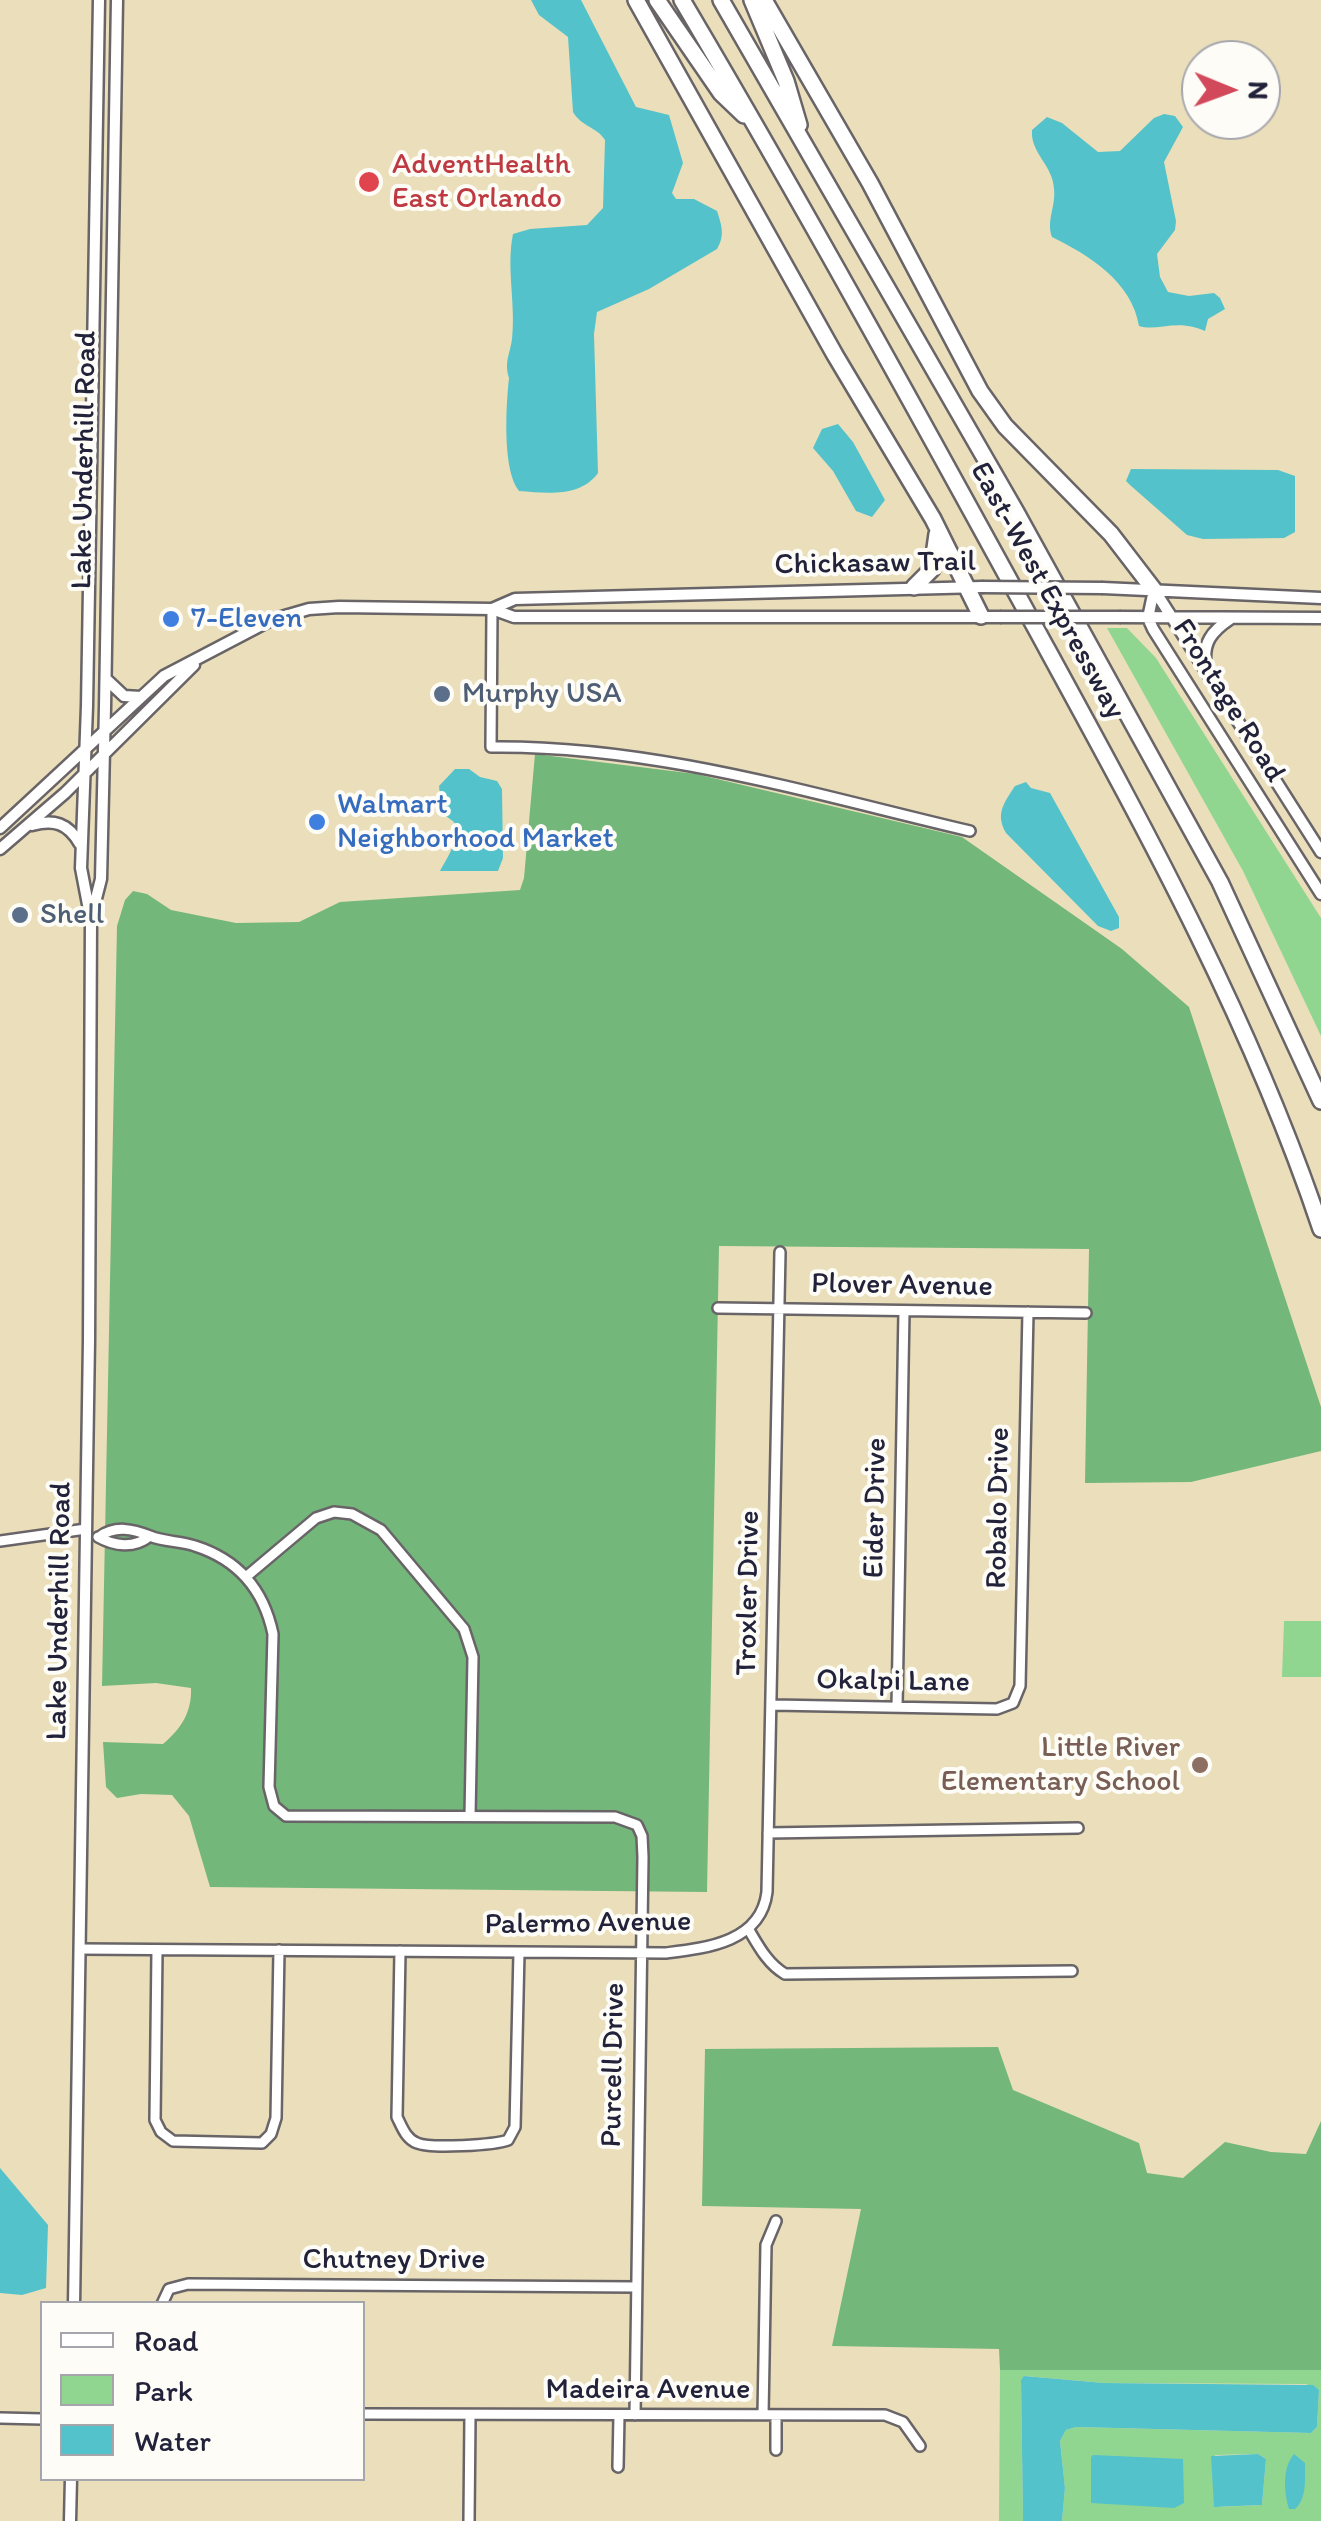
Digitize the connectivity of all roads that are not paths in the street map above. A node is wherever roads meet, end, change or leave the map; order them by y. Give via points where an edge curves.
1 (99, 0) edge
2 (117, 0) edge
3 (636, 0) edge
4 (657, 0) edge
5 (682, 0) edge
6 (722, 0) edge
7 (752, 0) edge
8 (764, 0) edge
9 (758, 128) junction
10 (807, 152) junction
11 (96, 179) junction
12 (114, 223) junction
13 (94, 328) junction
14 (111, 368) junction
15 (936, 525) junction
16 (914, 587) junction
17 (975, 588) junction
18 (1154, 590) junction
19 (1321, 598) edge
20 (492, 609) junction
21 (981, 616) junction
22 (1148, 618) junction
23 (1171, 618) junction
24 (1232, 618) junction
25 (1321, 618) edge
26 (198, 661) junction
27 (1208, 672) junction
28 (106, 679) junction
29 (142, 696) junction
30 (105, 732) junction
31 (85, 750) junction
32 (104, 756) junction
33 (84, 774) junction
34 (31, 825) junction
35 (0, 828) edge
36 (970, 832) dead end
37 (82, 848) junction
38 (0, 849) edge
39 (1321, 852) edge
40 (1321, 894) edge
41 (91, 920) junction
42 (1321, 1101) edge
43 (1321, 1229) edge
44 (780, 1252) dead end
45 (718, 1308) dead end
46 (779, 1309) junction
47 (904, 1310) junction
48 (1028, 1312) junction
49 (1086, 1313) dead end
50 (86, 1533) junction
51 (0, 1540) edge
52 (247, 1576) junction
53 (1012, 1702) joint
54 (772, 1705) junction
55 (897, 1707) junction
56 (470, 1816) junction
57 (1078, 1828) dead end
58 (768, 1832) junction
59 (749, 1930) junction
60 (80, 1950) junction
61 (156, 1950) junction
62 (279, 1950) junction
63 (400, 1951) junction
64 (519, 1952) junction
65 (640, 1954) junction
66 (1072, 1971) dead end
67 (776, 2220) dead end
68 (636, 2286) junction
69 (74, 2301) edge
70 (163, 2301) edge
71 (365, 2414) edge
72 (470, 2415) junction
73 (619, 2415) junction
74 (634, 2415) junction
75 (763, 2415) junction
76 (776, 2416) junction
77 (0, 2418) edge
78 (40, 2419) edge
79 (920, 2446) dead end
80 (776, 2450) dead end
81 (618, 2467) dead end
82 (71, 2481) edge
83 (70, 2521) edge
84 (469, 2521) edge

1 - 11 street, Lake Underhill Road
2 - 12 street, Lake Underhill Road
3 - 15 highway
4 - 9 highway via 720,94
5 - 9 highway, East-West Expressway
6 - 10 highway, East-West Expressway
7 - 10 highway
8 - 18 highway via 980,391
9 - 43 highway, East-West Expressway via 1201,936 1269,1088
10 - 42 highway, East-West Expressway via 1220,882
11 - 12 street
11 - 13 street, Lake Underhill Road
12 - 14 street, Lake Underhill Road
13 - 14 street
13 - 31 street, Lake Underhill Road
14 - 28 street, Lake Underhill Road
15 - 16 highway via 932,570
15 - 17 highway
16 - 17 street, Chickasaw Trail
16 - 20 street, Chickasaw Trail via 515,599
17 - 18 street, Chickasaw Trail, bridge
17 - 21 highway
18 - 19 street, Chickasaw Trail
18 - 22 street, Frontage Road
18 - 23 street, Frontage Road
20 - 21 street, Chickasaw Trail via 514,617
20 - 26 street, Chickasaw Trail via 309,610 258,625
20 - 36 street via 491,747 591,750 700,767
21 - 22 street, Chickasaw Trail, bridge
22 - 23 street, Chickasaw Trail
22 - 40 street, Frontage Road
23 - 24 street, Chickasaw Trail
23 - 27 street, Frontage Road
24 - 25 street, Chickasaw Trail
24 - 27 street via 1210,636
26 - 29 street, Chickasaw Trail via 164,676
26 - 32 street, Chickasaw Trail
27 - 39 street, Frontage Road
28 - 29 street via 124,696
28 - 30 street, Lake Underhill Road
29 - 30 street, Chickasaw Trail
30 - 31 street, Chickasaw Trail
30 - 32 street, Lake Underhill Road
31 - 33 street, Lake Underhill Road
31 - 35 street, Chickasaw Trail
32 - 33 street, Chickasaw Trail
32 - 41 street, Lake Underhill Road via 101,879
33 - 34 street, Chickasaw Trail
33 - 37 street, Lake Underhill Road
34 - 37 street via 59,822
34 - 38 street, Chickasaw Trail
37 - 41 street, Lake Underhill Road
41 - 50 street, Lake Underhill Road
44 - 46 street, Troxler Drive
45 - 46 street, Plover Avenue
46 - 47 street, Plover Avenue
46 - 54 street, Troxler Drive
47 - 48 street, Plover Avenue
47 - 55 street, Eider Drive
48 - 49 street, Plover Avenue
48 - 53 street, Robalo Drive via 1020,1686
50 - 51 street
50 - 52 street via 140,1530 213,1553
50 - 60 street, Lake Underhill Road
52 - 56 street via 273,1634 274,1806 286,1816
52 - 56 street via 316,1518 352,1514 381,1530 469,1642
53 - 55 street, Okalpi Lane via 997,1709
54 - 55 street, Okalpi Lane
54 - 58 street, Troxler Drive
56 - 65 street, Purcell Drive via 615,1817 637,1825
57 - 58 street
58 - 59 street, Troxler Drive via 766,1902
59 - 65 street, Palermo Avenue via 718,1944
59 - 66 street via 785,1974
60 - 61 street, Palermo Avenue
60 - 69 street, Lake Underhill Road
61 - 62 street, Palermo Avenue
61 - 62 street via 155,2120 173,2141 262,2143 276,2118
62 - 63 street, Palermo Avenue
63 - 64 street, Palermo Avenue
63 - 64 street via 397,2117 418,2144 495,2145 515,2127
64 - 65 street, Palermo Avenue
65 - 68 street, Purcell Drive
67 - 75 street via 766,2245
68 - 70 street, Chutney Drive via 188,2284 168,2289
68 - 74 street, Purcell Drive
71 - 72 street, Madeira Avenue
72 - 73 street, Madeira Avenue
72 - 84 street
73 - 74 street, Madeira Avenue
73 - 81 street
74 - 75 street, Madeira Avenue
75 - 76 street, Madeira Avenue
76 - 79 street, Madeira Avenue via 891,2416
76 - 80 street
77 - 78 street
82 - 83 street

